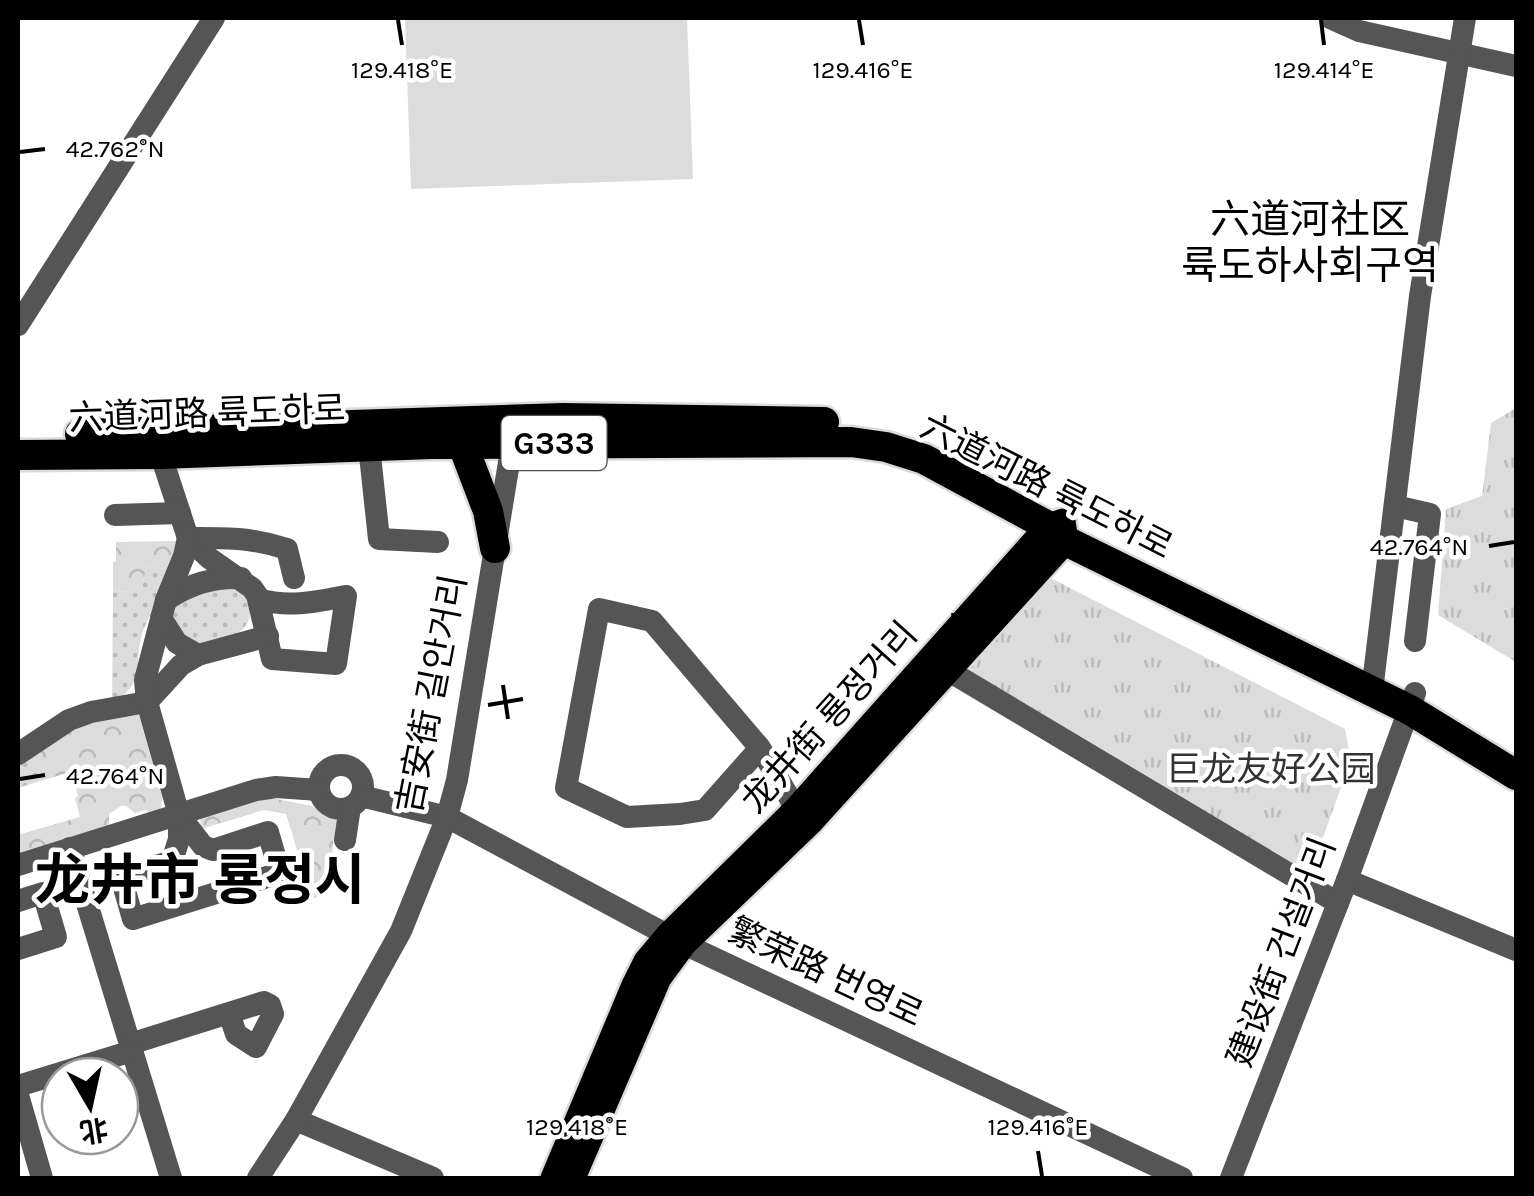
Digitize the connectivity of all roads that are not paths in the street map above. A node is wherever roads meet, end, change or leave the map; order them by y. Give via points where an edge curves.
1 (214, 18) edge
2 (1330, 18) edge
3 (1466, 18) edge
4 (1458, 52) junction
5 (1516, 66) edge
6 (18, 325) edge
7 (514, 431) junction
8 (18, 436) edge
9 (157, 443) junction
10 (462, 444) junction
11 (369, 446) junction
12 (18, 455) edge
13 (1395, 506) junction
14 (180, 513) junction
15 (114, 516) dead end
16 (1059, 529) junction
17 (188, 538) junction
18 (438, 542) dead end
19 (495, 548) junction
20 (240, 578) junction
21 (294, 578) dead end
22 (258, 599) junction
23 (164, 609) junction
24 (268, 636) junction
25 (1416, 641) dead end
26 (198, 655) junction
27 (949, 671) junction
28 (1374, 681) junction
29 (147, 702) junction
30 (1413, 702) junction
31 (760, 748) junction
32 (1516, 752) edge
33 (18, 754) edge
34 (1516, 775) edge
35 (319, 790) junction
36 (355, 801) junction
37 (179, 814) junction
38 (803, 816) junction
39 (447, 817) junction
40 (346, 840) dead end
41 (70, 848) junction
42 (18, 865) edge
43 (1342, 891) junction
44 (18, 901) edge
45 (676, 940) junction
46 (18, 949) edge
47 (1516, 950) edge
48 (228, 1013) dead end
49 (131, 1047) junction
50 (18, 1086) edge
51 (18, 1095) edge
52 (296, 1120) junction
53 (42, 1178) edge
54 (171, 1178) edge
55 (258, 1178) edge
56 (433, 1178) edge
57 (553, 1178) edge
58 (573, 1178) edge
59 (1182, 1178) edge
60 (1231, 1178) edge

1 - 6 street
2 - 4 street
3 - 4 street
4 - 5 street
4 - 13 street
7 - 9 highway, 六道河路 륙도하로 / G333
7 - 10 highway, 六道河路 륙도하로 / G333
7 - 16 highway, 六道河路 륙도하로 / G333 via 786,420 868,424 937,445
7 - 19 street, 吉安街 길안거리
8 - 9 highway, 六道河路 륙도하로 / G333
9 - 11 highway, 六道河路 륙도하로 / G333
9 - 12 highway, 六道河路 륙도하로 / G333
9 - 14 street
10 - 11 highway, 六道河路 륙도하로 / G333
10 - 19 highway
11 - 18 street via 379,539
13 - 25 street via 1430,514
13 - 28 street
14 - 15 street
14 - 17 street
16 - 27 main road, 龙井街 룡정거리
16 - 28 highway, 六道河路 륙도하로 / G333 via 1108,545
16 - 38 main road, 龙井街 룡정거리
17 - 20 street
17 - 21 street via 258,540 286,549
17 - 23 street
19 - 39 street, 吉安街 길안거리
20 - 22 street
20 - 23 street via 192,585
22 - 24 street
22 - 24 street via 286,605 346,596 336,664 272,659
23 - 26 street via 176,643
23 - 29 street via 145,680
24 - 26 street
26 - 29 street
27 - 38 main road, 龙井街 룡정거리
27 - 43 street
28 - 30 highway, 六道河路 륙도하로 / G333
29 - 33 street via 69,720
29 - 37 street
30 - 32 highway, 六道河路 륙도하로 / G333
30 - 34 highway, 六道河路 륙도하로 / G333
30 - 43 street, 建设街 건설거리
31 - 31 street via 652,621 599,609 566,788 627,817 705,810
31 - 38 street
35 - 36 street via 329,805 343,809
35 - 36 street via 323,773 342,765 360,776
35 - 37 street via 256,790
36 - 39 street, 繁荣路 번영로
36 - 40 street
37 - 37 street via 172,861 119,868 133,919 280,873 268,832 213,850
37 - 41 street
38 - 45 main road, 龙井街 룡정거리
39 - 45 street, 繁荣路 번영로
39 - 52 street, 吉安街 길안거리 via 401,931
41 - 42 street
41 - 49 street
43 - 47 street
43 - 60 street, 建设街 건설거리
44 - 46 street via 43,893 56,937
45 - 57 main road, 龙井街 룡정거리 via 646,961 634,984
45 - 58 main road, 龙井街 룡정거리
45 - 59 street, 繁荣路 번영로
48 - 49 street
49 - 50 street
49 - 54 street
51 - 53 street
52 - 55 street, 吉安街 길안거리
52 - 56 street

